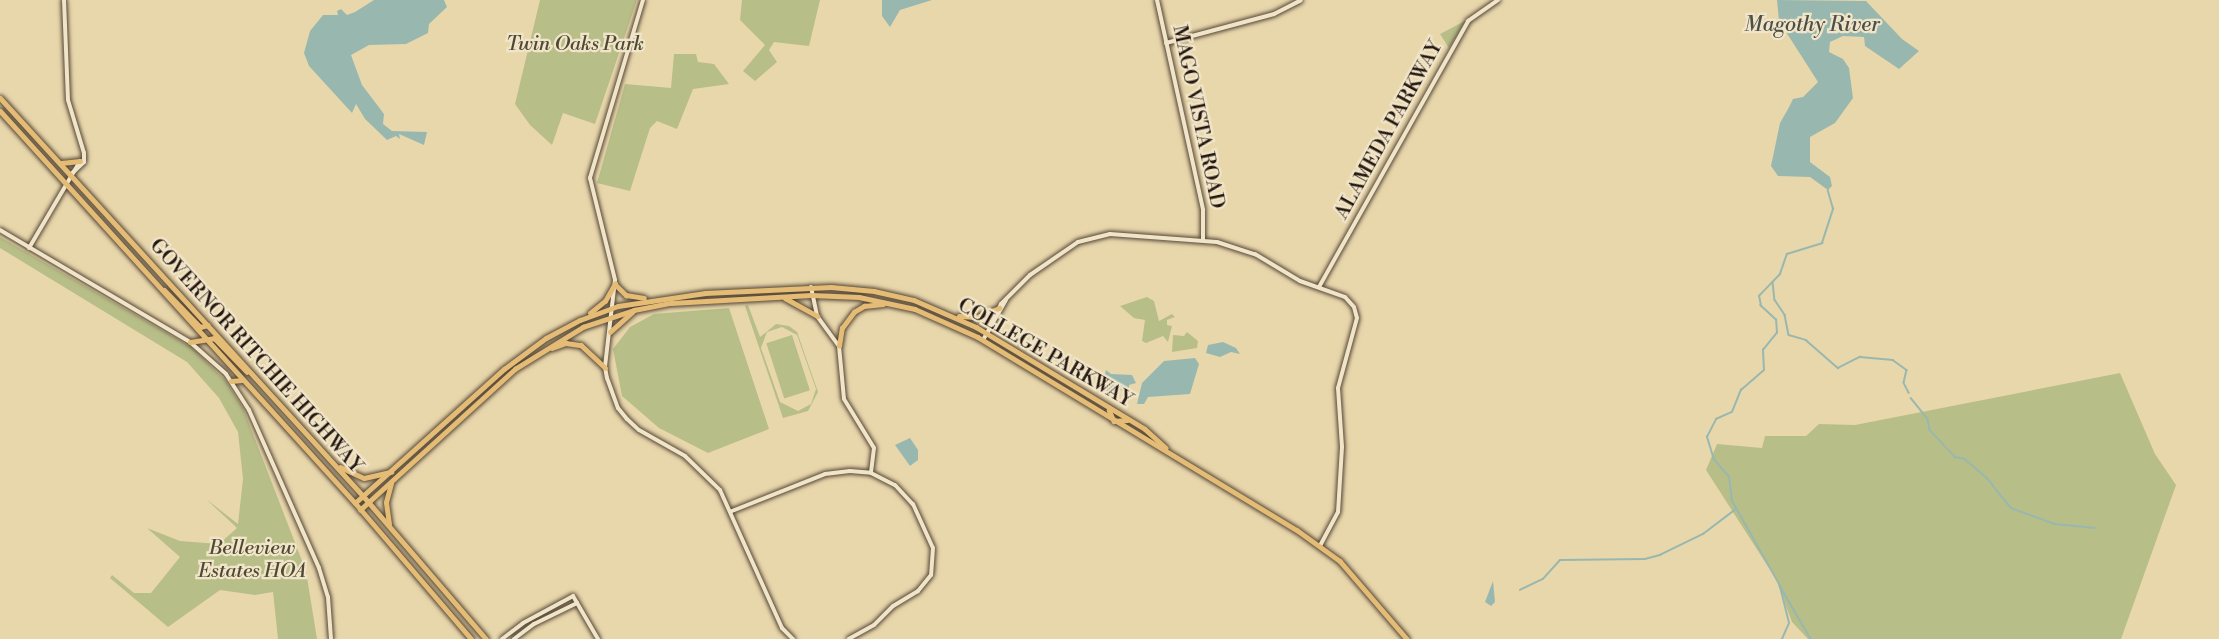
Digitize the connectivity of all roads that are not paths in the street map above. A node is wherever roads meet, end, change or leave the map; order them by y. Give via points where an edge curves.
1 (63, 0) edge
2 (643, 0) edge
3 (1157, 0) edge
4 (1301, 0) edge
5 (1498, 0) edge
6 (1166, 43) junction
7 (0, 98) edge
8 (0, 111) edge
9 (82, 160) junction
10 (60, 163) junction
11 (71, 174) junction
12 (66, 184) junction
13 (0, 230) edge
14 (1203, 240) junction
15 (30, 248) junction
16 (143, 270) junction
17 (615, 284) junction
18 (1319, 287) junction
19 (811, 288) junction
20 (812, 295) junction
21 (777, 297) junction
22 (655, 298) junction
23 (1007, 298) junction
24 (895, 304) junction
25 (614, 308) junction
26 (999, 308) junction
27 (634, 310) junction
28 (945, 312) junction
29 (612, 316) junction
30 (817, 316) junction
31 (580, 320) junction
32 (208, 326) junction
33 (610, 332) junction
34 (987, 334) junction
35 (203, 338) junction
36 (983, 340) junction
37 (190, 342) junction
38 (839, 346) junction
39 (538, 353) junction
40 (605, 367) junction
41 (255, 377) junction
42 (242, 380) junction
43 (231, 381) junction
44 (1098, 400) junction
45 (1114, 421) junction
46 (1145, 429) junction
47 (1170, 452) junction
48 (332, 462) junction
49 (391, 472) junction
50 (871, 473) junction
51 (391, 483) junction
52 (363, 496) junction
53 (355, 503) junction
54 (369, 503) junction
55 (360, 510) junction
56 (732, 511) junction
57 (391, 528) junction
58 (1320, 546) junction
59 (577, 603) junction
60 (331, 639) edge
61 (471, 639) edge
62 (486, 639) edge
63 (502, 639) edge
64 (514, 639) edge
65 (598, 639) edge
66 (792, 639) edge
67 (849, 639) edge
68 (1407, 639) edge

1 - 9 street via 68,100
2 - 17 street via 590,178
3 - 6 street, MAGO VISTA ROAD
4 - 6 street via 1274,14
5 - 18 street, ALAMEDA PARKWAY via 1468,21
6 - 14 street, MAGO VISTA ROAD via 1203,210
7 - 10 highway, GOVERNOR RITCHIE HIGHWAY
8 - 12 highway, GOVERNOR RITCHIE HIGHWAY
9 - 10 highway
9 - 11 street
10 - 11 highway, GOVERNOR RITCHIE HIGHWAY
11 - 12 street
11 - 32 highway, GOVERNOR RITCHIE HIGHWAY
12 - 15 street
12 - 16 highway, GOVERNOR RITCHIE HIGHWAY
13 - 15 street
14 - 18 street via 1255,254 1292,277
14 - 23 street via 1110,234 1089,238 1056,255
15 - 37 street
16 - 32 highway via 200,327
16 - 35 highway, GOVERNOR RITCHIE HIGHWAY
17 - 22 main road via 629,297
17 - 25 street
17 - 31 main road via 599,308
18 - 58 street via 1348,299 1356,318 1338,388 1342,447 1338,512
19 - 20 street
19 - 22 main road, COLLEGE PARKWAY
19 - 28 main road, COLLEGE PARKWAY via 874,291
20 - 21 main road, COLLEGE PARKWAY
20 - 24 main road, COLLEGE PARKWAY
20 - 30 street
21 - 27 main road, COLLEGE PARKWAY via 671,303
21 - 30 main road via 798,302
22 - 25 main road, COLLEGE PARKWAY
23 - 26 street
23 - 34 street
24 - 36 main road, COLLEGE PARKWAY via 938,318
24 - 38 main road via 864,306 854,312 842,328
25 - 29 street
25 - 31 main road, COLLEGE PARKWAY
26 - 28 main road via 977,317
26 - 34 street
27 - 29 main road, COLLEGE PARKWAY
27 - 33 main road
28 - 34 main road, COLLEGE PARKWAY
29 - 33 street
29 - 39 main road, COLLEGE PARKWAY
30 - 38 street
31 - 49 main road, COLLEGE PARKWAY via 517,358
32 - 41 highway, GOVERNOR RITCHIE HIGHWAY
33 - 40 street
34 - 36 street
34 - 44 main road, COLLEGE PARKWAY
35 - 37 highway
35 - 41 highway via 214,338
35 - 42 highway, GOVERNOR RITCHIE HIGHWAY
36 - 45 main road, COLLEGE PARKWAY
37 - 43 street
38 - 50 street via 844,399 874,448
39 - 40 main road via 560,344 581,345
39 - 51 main road, COLLEGE PARKWAY
40 - 56 street via 611,393 627,419 701,468
41 - 48 highway, GOVERNOR RITCHIE HIGHWAY
42 - 43 highway
42 - 53 highway, GOVERNOR RITCHIE HIGHWAY
43 - 60 street via 249,410 319,568 328,597
44 - 45 main road via 1112,412
44 - 46 main road, COLLEGE PARKWAY
45 - 46 main road via 1125,419
45 - 47 main road, COLLEGE PARKWAY
46 - 47 main road, COLLEGE PARKWAY
47 - 58 main road, COLLEGE PARKWAY
48 - 49 highway via 360,478
48 - 52 highway, GOVERNOR RITCHIE HIGHWAY
49 - 52 main road, COLLEGE PARKWAY
50 - 56 street via 825,474
50 - 67 street via 901,491 921,518 933,548 934,569 918,591 893,606 869,629
51 - 54 main road, COLLEGE PARKWAY
51 - 57 highway via 386,502
52 - 53 main road, COLLEGE PARKWAY
52 - 54 highway, GOVERNOR RITCHIE HIGHWAY
53 - 55 highway, GOVERNOR RITCHIE HIGHWAY
54 - 55 main road, COLLEGE PARKWAY
54 - 57 highway, GOVERNOR RITCHIE HIGHWAY
55 - 61 highway, GOVERNOR RITCHIE HIGHWAY
56 - 66 street via 782,628
57 - 62 highway, GOVERNOR RITCHIE HIGHWAY
58 - 68 main road, COLLEGE PARKWAY via 1361,584
59 - 63 street via 573,596 523,622
59 - 64 street via 534,624
59 - 65 street

